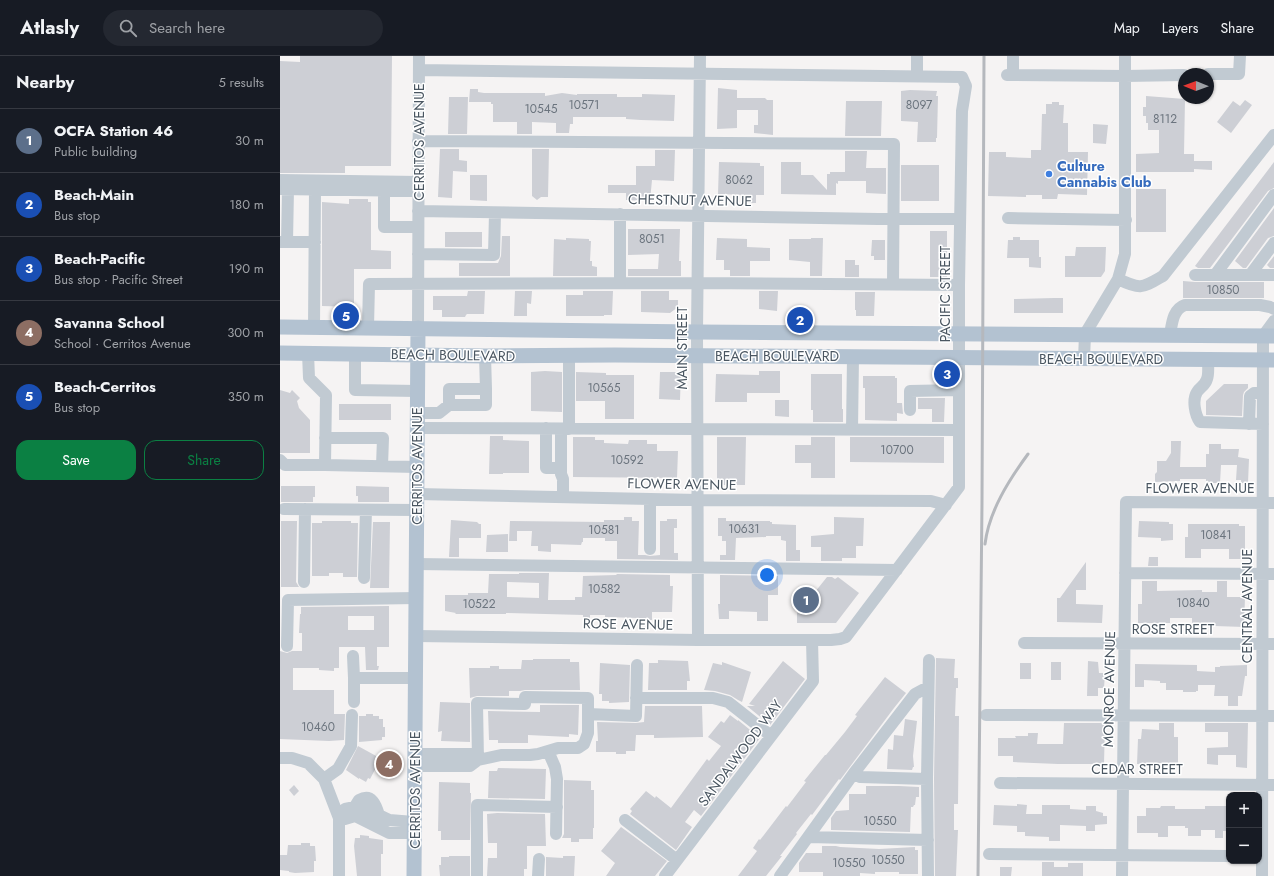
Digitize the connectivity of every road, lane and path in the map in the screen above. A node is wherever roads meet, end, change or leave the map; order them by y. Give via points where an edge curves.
1 (419, 56) edge
2 (700, 56) edge
3 (917, 56) edge
4 (1013, 56) edge
5 (1125, 56) edge
6 (1240, 56) edge
7 (419, 70) junction
8 (700, 74) junction
9 (1214, 74) edge
10 (1178, 75) edge
11 (917, 76) junction
12 (1125, 76) junction
13 (1274, 135) edge
14 (418, 141) junction
15 (699, 144) junction
16 (283, 186) edge
17 (418, 186) junction
18 (315, 190) junction
19 (384, 190) junction
20 (1274, 195) edge
21 (418, 211) junction
22 (495, 212) junction
23 (620, 214) junction
24 (699, 216) junction
25 (1008, 218) dead end
26 (894, 219) junction
27 (960, 219) junction
28 (1126, 220) junction
29 (418, 227) junction
30 (283, 242) edge
31 (315, 242) junction
32 (1274, 243) edge
33 (418, 254) junction
34 (1196, 275) dead end
35 (1215, 275) junction
36 (1250, 275) junction
37 (1274, 275) edge
38 (1118, 279) junction
39 (418, 283) junction
40 (620, 283) junction
41 (698, 283) junction
42 (894, 284) junction
43 (959, 285) junction
44 (1274, 309) edge
45 (1274, 321) edge
46 (280, 327) edge
47 (314, 327) junction
48 (368, 328) junction
49 (418, 328) junction
50 (697, 332) junction
51 (959, 334) junction
52 (1085, 334) junction
53 (1170, 335) junction
54 (1268, 336) edge
55 (280, 353) edge
56 (308, 353) junction
57 (354, 354) junction
58 (418, 354) junction
59 (569, 355) junction
60 (485, 356) junction
61 (697, 356) junction
62 (853, 357) junction
63 (959, 358) junction
64 (1084, 360) junction
65 (1208, 360) junction
66 (1268, 360) edge
67 (959, 390) junction
68 (417, 391) junction
69 (1263, 393) junction
70 (910, 410) dead end
71 (417, 413) junction
72 (1249, 424) junction
73 (417, 428) junction
74 (697, 429) junction
75 (852, 430) junction
76 (959, 430) junction
77 (1266, 430) edge
78 (564, 431) junction
79 (546, 432) junction
80 (325, 438) junction
81 (280, 460) edge
82 (325, 465) junction
83 (382, 466) junction
84 (417, 467) junction
85 (562, 474) junction
86 (417, 494) junction
87 (563, 497) junction
88 (650, 499) junction
89 (698, 500) junction
90 (1126, 502) joint
91 (1268, 503) edge
92 (946, 505) junction
93 (284, 509) dead end
94 (305, 509) junction
95 (366, 510) junction
96 (416, 510) junction
97 (650, 549) dead end
98 (416, 564) junction
99 (698, 567) junction
100 (897, 570) junction
101 (1125, 573) junction
102 (1268, 574) edge
103 (364, 578) dead end
104 (304, 582) dead end
105 (416, 598) junction
106 (416, 636) junction
107 (840, 639) joint
108 (698, 640) junction
109 (812, 640) junction
110 (1024, 643) dead end
111 (1124, 644) junction
112 (1268, 644) edge
113 (287, 646) dead end
114 (354, 656) dead end
115 (929, 660) dead end
116 (637, 665) dead end
117 (354, 678) junction
118 (415, 678) junction
119 (928, 687) junction
120 (636, 698) junction
121 (354, 702) dead end
122 (588, 714) junction
123 (352, 715) dead end
124 (986, 715) dead end
125 (1124, 715) junction
126 (1268, 716) edge
127 (771, 736) junction
128 (548, 751) junction
129 (280, 758) edge
130 (415, 760) junction
131 (478, 760) junction
132 (854, 773) junction
133 (324, 779) junction
134 (927, 779) junction
135 (1000, 783) dead end
136 (1123, 784) junction
137 (1268, 785) edge
138 (556, 807) junction
139 (354, 812) junction
140 (339, 818) junction
141 (624, 820) dead end
142 (414, 828) junction
143 (556, 834) dead end
144 (809, 837) junction
145 (928, 840) junction
146 (989, 854) dead end
147 (1122, 855) junction
148 (1226, 856) edge
149 (1265, 856) edge
150 (539, 859) dead end
151 (677, 860) junction
152 (339, 876) edge
153 (414, 876) edge
154 (477, 876) edge
155 (538, 876) edge
156 (665, 876) edge
157 (780, 876) edge
158 (928, 876) edge
159 (1122, 876) edge
160 (1262, 876) edge

1 - 7 street, CERRITOS AVENUE
2 - 8 street, MAIN STREET
3 - 11 street
4 - 12 street via 1010,75
5 - 12 street
6 - 9 street via 1239,74
7 - 8 street
7 - 14 street, CERRITOS AVENUE
8 - 11 street
8 - 15 street, MAIN STREET
10 - 12 street
11 - 27 street, PACIFIC STREET via 962,77 966,86 962,111
12 - 28 street
13 - 38 street via 1163,276 1148,285 1135,287
14 - 15 street
14 - 17 street, CERRITOS AVENUE
15 - 24 street, MAIN STREET
15 - 26 street via 894,144
16 - 17 street
16 - 18 street
16 - 30 street
17 - 19 street
17 - 21 street, CERRITOS AVENUE
18 - 19 street
18 - 31 street
19 - 29 street via 384,227
20 - 35 street
21 - 22 street, CHESTNUT AVENUE
21 - 29 street, CERRITOS AVENUE
22 - 23 street, CHESTNUT AVENUE
22 - 33 street via 494,255
23 - 24 street, CHESTNUT AVENUE
23 - 40 street
24 - 26 street, CHESTNUT AVENUE
24 - 41 street, MAIN STREET
25 - 28 street
26 - 27 street, CHESTNUT AVENUE
26 - 42 street
27 - 43 street, PACIFIC STREET
28 - 38 street via 1125,254
29 - 33 street, CERRITOS AVENUE
30 - 31 street
31 - 47 street
32 - 36 street
33 - 39 street, CERRITOS AVENUE
34 - 35 street
35 - 36 street
36 - 37 street
38 - 52 street
39 - 40 street
39 - 48 street via 368,284
39 - 49 street, CERRITOS AVENUE
40 - 41 street
41 - 42 street
41 - 50 street, MAIN STREET
42 - 43 street
43 - 51 street, PACIFIC STREET
44 - 53 street via 1260,305 1180,306 1173,318
45 - 54 street
46 - 47 main road, BEACH BOULEVARD
47 - 48 main road, BEACH BOULEVARD
48 - 49 main road, BEACH BOULEVARD
49 - 50 main road, BEACH BOULEVARD
49 - 58 main road, CERRITOS AVENUE
50 - 51 main road, BEACH BOULEVARD
50 - 61 street, MAIN STREET
51 - 52 main road, BEACH BOULEVARD
51 - 63 street, PACIFIC STREET
52 - 53 main road, BEACH BOULEVARD
52 - 64 street
53 - 54 main road, BEACH BOULEVARD
54 - 66 street, CENTRAL AVENUE
55 - 56 main road, BEACH BOULEVARD
56 - 57 main road, BEACH BOULEVARD
56 - 80 street via 309,378 326,395
57 - 58 main road, BEACH BOULEVARD
57 - 68 street via 354,390
58 - 60 main road, BEACH BOULEVARD
58 - 68 main road, CERRITOS AVENUE
59 - 60 main road, BEACH BOULEVARD
59 - 61 main road, BEACH BOULEVARD
59 - 78 street
60 - 71 street via 486,405 449,405 439,413
61 - 62 main road, BEACH BOULEVARD
61 - 74 street, MAIN STREET
62 - 63 main road, BEACH BOULEVARD
62 - 75 street
63 - 64 main road, BEACH BOULEVARD
63 - 67 street, PACIFIC STREET
64 - 65 main road, BEACH BOULEVARD
65 - 66 main road, BEACH BOULEVARD
65 - 72 street via 1207,379 1195,399 1197,418 1205,424
66 - 69 street, CENTRAL AVENUE
67 - 70 street via 910,391
67 - 76 street, PACIFIC STREET
68 - 71 main road, CERRITOS AVENUE
69 - 72 street via 1254,393 1250,396
69 - 77 street, CENTRAL AVENUE
71 - 73 main road, CERRITOS AVENUE
72 - 77 street
73 - 79 street
73 - 84 main road, CERRITOS AVENUE
74 - 75 street
74 - 78 street
74 - 89 street, MAIN STREET
75 - 76 street
76 - 92 street, PACIFIC STREET via 959,487
77 - 91 street, CENTRAL AVENUE
78 - 79 street
78 - 85 street
79 - 85 street via 546,468
80 - 82 street
80 - 83 street via 383,438
81 - 82 street via 285,465
82 - 83 street
83 - 84 street
84 - 86 main road, CERRITOS AVENUE
85 - 87 street
86 - 87 street, FLOWER AVENUE
86 - 96 main road, CERRITOS AVENUE
87 - 88 street, FLOWER AVENUE
88 - 89 street, FLOWER AVENUE
88 - 97 street
89 - 92 street, FLOWER AVENUE via 931,501
89 - 99 street, MAIN STREET
90 - 91 street, FLOWER AVENUE
90 - 101 street, MONROE AVENUE
91 - 102 street, CENTRAL AVENUE
92 - 100 street, PACIFIC STREET
93 - 94 street
94 - 95 street
94 - 104 street
95 - 96 street
95 - 103 street
96 - 98 main road, CERRITOS AVENUE
98 - 99 street
98 - 105 main road, CERRITOS AVENUE
99 - 100 street
99 - 108 street, MAIN STREET
100 - 107 street, PACIFIC STREET via 846,637
101 - 102 street
101 - 111 street, MONROE AVENUE
102 - 112 street, CENTRAL AVENUE
105 - 106 main road, CERRITOS AVENUE
105 - 113 street via 288,600
106 - 108 street, ROSE AVENUE
106 - 118 main road, CERRITOS AVENUE
107 - 109 street, ROSE AVENUE
108 - 109 street, ROSE AVENUE
109 - 127 street, SANDALWOOD WAY via 813,681
110 - 111 street, ROSE STREET
111 - 112 street, ROSE STREET
111 - 125 street, MONROE AVENUE
112 - 126 street, CENTRAL AVENUE
114 - 117 street
115 - 119 street
116 - 120 street
117 - 118 street
117 - 121 street
118 - 130 main road, CERRITOS AVENUE
119 - 132 street via 915,694
119 - 134 street
120 - 122 street via 636,716
120 - 127 street via 713,698 728,702
122 - 128 street via 588,733 584,744 578,748
122 - 131 street via 588,698 525,696 525,704 477,703
123 - 133 street via 351,746 338,769
124 - 125 street
125 - 126 street
125 - 136 street, MONROE AVENUE
126 - 137 street, CENTRAL AVENUE
127 - 151 street, SANDALWOOD WAY
128 - 131 street via 530,755 501,755
128 - 138 street via 557,779
129 - 133 street via 292,758 308,763
130 - 131 street via 470,766
130 - 142 main road, CERRITOS AVENUE
132 - 134 street via 860,776
132 - 144 street
133 - 140 street
134 - 145 street
135 - 136 street, CEDAR STREET
136 - 137 street, CEDAR STREET
136 - 147 street, MONROE AVENUE
137 - 149 street, CENTRAL AVENUE
138 - 143 street
138 - 154 street via 477,805
139 - 140 street via 346,818
139 - 142 street via 389,832
139 - 142 street via 360,806 379,816
140 - 152 street
141 - 151 street
142 - 153 main road, CERRITOS AVENUE
144 - 145 street
144 - 157 street
145 - 158 street
146 - 147 street
147 - 148 street
147 - 159 street, MONROE AVENUE
149 - 160 street, CENTRAL AVENUE
150 - 155 street
151 - 156 street, SANDALWOOD WAY

